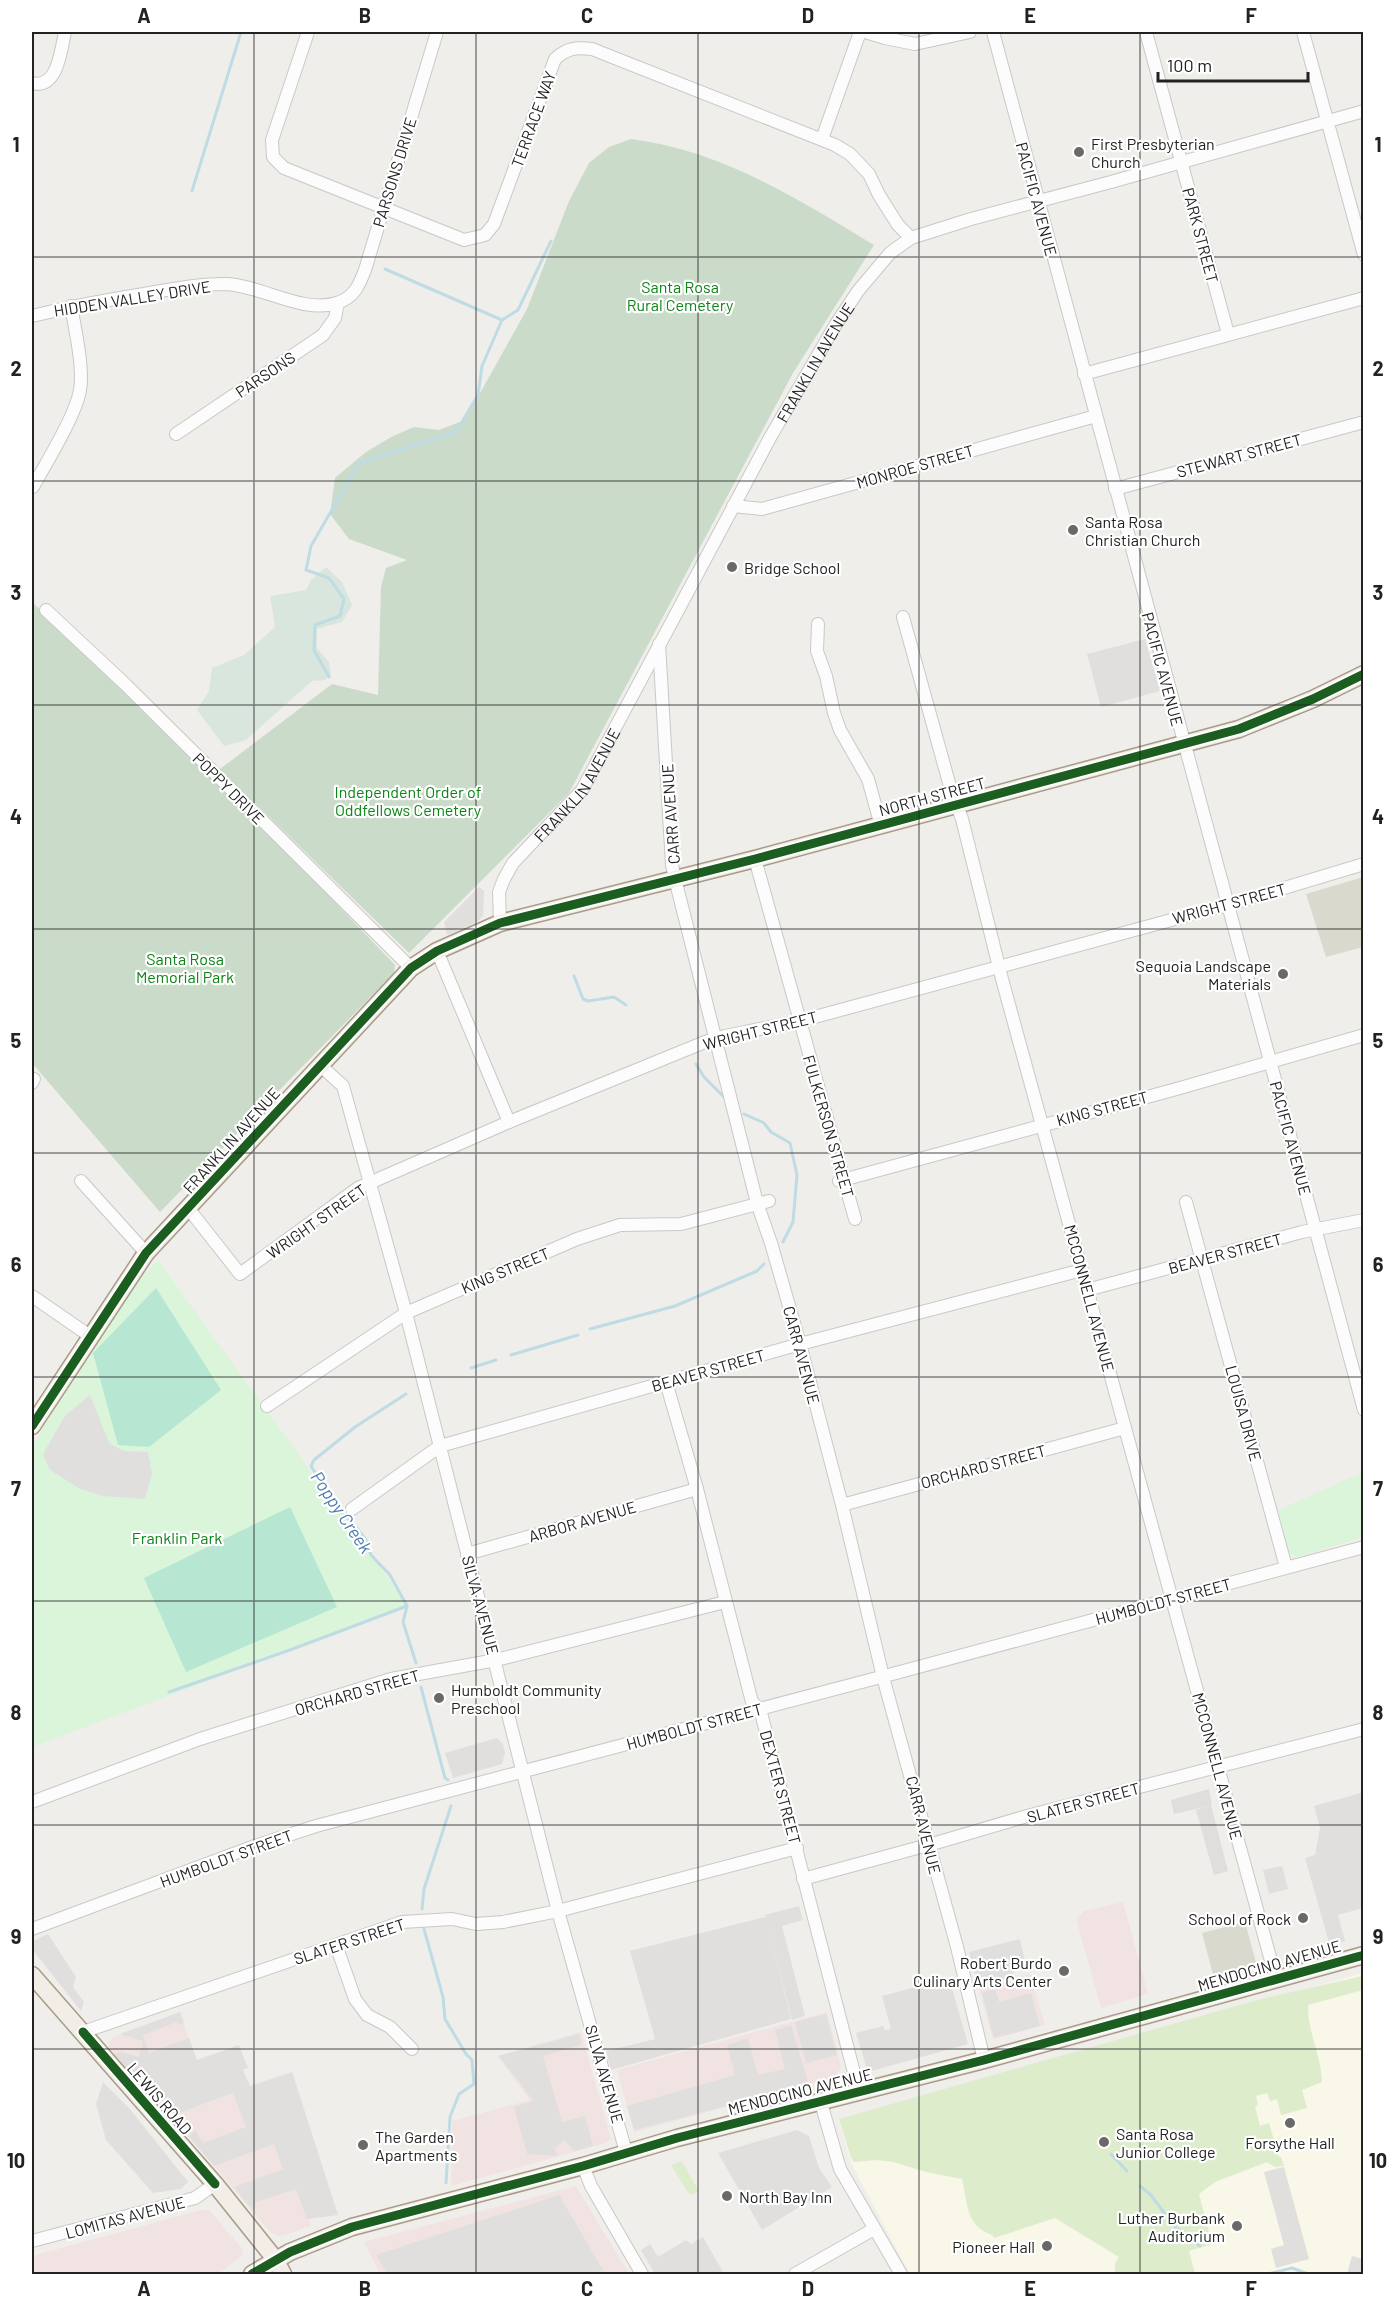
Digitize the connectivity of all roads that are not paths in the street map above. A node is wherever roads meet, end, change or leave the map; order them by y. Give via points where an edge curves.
1 (65, 32) edge
2 (308, 32) edge
3 (437, 32) edge
4 (860, 32) edge
5 (865, 32) edge
6 (970, 32) edge
7 (993, 32) edge
8 (1146, 32) edge
9 (1303, 32) edge
10 (32, 83) edge
11 (1364, 111) edge
12 (1326, 121) junction
13 (822, 140) junction
14 (1182, 162) junction
15 (1038, 201) junction
16 (384, 207) junction
17 (911, 238) junction
18 (1364, 255) edge
19 (1364, 298) edge
20 (338, 303) junction
21 (71, 306) junction
22 (32, 316) edge
23 (1228, 334) junction
24 (1084, 374) junction
25 (1096, 416) junction
26 (1364, 422) edge
27 (176, 434) dead end
28 (33, 487) dead end
29 (1115, 489) junction
30 (734, 506) junction
31 (46, 610) dead end
32 (903, 617) dead end
33 (818, 624) dead end
34 (659, 644) junction
35 (1364, 674) edge
36 (1183, 745) junction
37 (956, 804) junction
38 (881, 825) junction
39 (755, 859) junction
40 (1364, 864) edge
41 (675, 879) junction
42 (1227, 904) junction
43 (500, 923) junction
44 (437, 951) junction
45 (999, 966) junction
46 (411, 968) junction
47 (800, 1021) junction
48 (1364, 1035) edge
49 (716, 1039) junction
50 (1270, 1062) junction
51 (321, 1066) junction
52 (509, 1122) junction
53 (1042, 1124) junction
54 (842, 1180) junction
55 (81, 1181) dead end
56 (369, 1184) junction
57 (763, 1202) junction
58 (1186, 1202) dead end
59 (188, 1208) junction
60 (855, 1219) dead end
61 (1364, 1220) edge
62 (1316, 1229) junction
63 (146, 1253) junction
64 (1202, 1260) junction
65 (1082, 1270) junction
66 (1088, 1290) junction
67 (32, 1296) edge
68 (406, 1313) junction
69 (90, 1336) junction
70 (800, 1344) junction
71 (666, 1382) junction
72 (267, 1406) dead end
73 (1364, 1410) edge
74 (32, 1426) edge
75 (1125, 1428) junction
76 (440, 1446) junction
77 (698, 1489) junction
78 (842, 1505) junction
79 (352, 1509) dead end
80 (1364, 1547) edge
81 (467, 1554) junction
82 (1286, 1567) junction
83 (1172, 1599) junction
84 (725, 1602) junction
85 (496, 1660) junction
86 (883, 1677) junction
87 (760, 1709) junction
88 (1364, 1729) edge
89 (1218, 1766) junction
90 (523, 1770) junction
91 (32, 1802) edge
92 (928, 1845) junction
93 (797, 1848) junction
94 (803, 1879) junction
95 (558, 1911) junction
96 (32, 1929) edge
97 (336, 1945) junction
98 (1364, 1955) edge
99 (32, 1975) edge
100 (1276, 1979) junction
101 (83, 2032) junction
102 (412, 2049) dead end
103 (984, 2060) junction
104 (859, 2092) junction
105 (821, 2103) junction
106 (626, 2152) junction
107 (583, 2166) junction
108 (215, 2184) junction
109 (874, 2229) junction
110 (32, 2241) edge
111 (275, 2259) junction
112 (252, 2274) edge
113 (284, 2274) edge
114 (642, 2274) edge
115 (795, 2274) edge
116 (902, 2274) edge

1 - 10 street via 52,76 45,82
2 - 16 street, TERRACE WAY via 272,140 273,157 284,168
3 - 16 street, PARSONS DRIVE
4 - 13 street
5 - 6 street via 915,44
7 - 15 street, PACIFIC AVENUE
8 - 14 street, PARK STREET
9 - 12 street
11 - 12 street
12 - 14 street
12 - 18 street
13 - 16 street, TERRACE WAY via 592,49 576,47 555,59 495,224 484,235 464,240
13 - 17 street, TERRACE WAY via 850,154 869,174 898,225
14 - 15 street
14 - 23 street, PARK STREET
15 - 17 street
15 - 24 street, PACIFIC AVENUE
16 - 20 street, PARSONS DRIVE via 356,291
17 - 30 street, FRANKLIN AVENUE via 890,253 858,291
19 - 23 street
20 - 21 street, HIDDEN VALLEY DRIVE via 315,305 225,284 196,285
20 - 27 street, PARSONS via 335,318 323,335
21 - 22 street, HIDDEN VALLEY DRIVE
21 - 28 street via 80,390
23 - 24 street
24 - 25 street, PACIFIC AVENUE
25 - 29 street, PACIFIC AVENUE
25 - 30 street, MONROE STREET via 762,509
26 - 29 street, STEWART STREET
29 - 36 street, PACIFIC AVENUE
30 - 34 street, FRANKLIN AVENUE
31 - 46 street, POPPY DRIVE
32 - 37 street, MCCONNELL AVENUE
33 - 38 street via 817,651 834,713 868,779
34 - 41 street, CARR AVENUE
34 - 43 street, FRANKLIN AVENUE via 582,790 513,863 500,892
35 - 36 main road, NORTH STREET via 1239,729
36 - 37 main road, NORTH STREET
36 - 42 street, PACIFIC AVENUE
37 - 38 main road, NORTH STREET
37 - 45 street, MCCONNELL AVENUE
38 - 39 main road, NORTH STREET
39 - 41 main road, NORTH STREET
39 - 47 street, FULKERSON STREET
40 - 42 street, WRIGHT STREET
41 - 43 main road, NORTH STREET
41 - 49 street, CARR AVENUE
42 - 45 street, WRIGHT STREET
42 - 50 street, PACIFIC AVENUE
43 - 44 main road, FRANKLIN AVENUE
44 - 46 main road, FRANKLIN AVENUE
44 - 52 street
45 - 47 street, WRIGHT STREET
45 - 53 street, MCCONNELL AVENUE
46 - 51 main road, FRANKLIN AVENUE
47 - 49 street, WRIGHT STREET
47 - 54 street, FULKERSON STREET
48 - 50 street, KING STREET
49 - 52 street, WRIGHT STREET
49 - 57 street, CARR AVENUE
50 - 53 street, KING STREET
50 - 62 street, PACIFIC AVENUE
51 - 56 street, SILVA AVENUE via 343,1086
51 - 59 main road, FRANKLIN AVENUE
52 - 56 street, WRIGHT STREET
53 - 54 street, KING STREET
53 - 65 street, MCCONNELL AVENUE
54 - 60 street, FULKERSON STREET
55 - 63 street
56 - 59 street, WRIGHT STREET via 358,1188 240,1274
56 - 68 street, SILVA AVENUE
57 - 68 street, KING STREET via 681,1224 620,1225 577,1239
57 - 70 street, CARR AVENUE
58 - 64 street, LOUISA DRIVE
59 - 63 main road, FRANKLIN AVENUE
61 - 62 street, BEAVER STREET
62 - 64 street, BEAVER STREET
62 - 73 street, PACIFIC AVENUE
63 - 69 main road, FRANKLIN AVENUE
64 - 66 street, BEAVER STREET
64 - 82 street, LOUISA DRIVE
65 - 66 street, MCCONNELL AVENUE
65 - 70 street, BEAVER STREET
66 - 75 street, MCCONNELL AVENUE
67 - 69 street
68 - 72 street, KING STREET
68 - 76 street, SILVA AVENUE
69 - 74 main road, FRANKLIN AVENUE
70 - 71 street, BEAVER STREET
70 - 78 street, CARR AVENUE
71 - 76 street, BEAVER STREET
71 - 77 street, DEXTER STREET
75 - 78 street, ORCHARD STREET
75 - 83 street, MCCONNELL AVENUE
76 - 79 street, BEAVER STREET
76 - 81 street, SILVA AVENUE
77 - 81 street, ARBOR AVENUE
77 - 84 street, DEXTER STREET
78 - 86 street, CARR AVENUE
80 - 82 street, HUMBOLDT STREET
81 - 85 street, SILVA AVENUE
82 - 83 street, HUMBOLDT STREET
83 - 86 street, HUMBOLDT STREET
83 - 89 street, MCCONNELL AVENUE
84 - 85 street, ORCHARD STREET
84 - 87 street, DEXTER STREET via 752,1702
85 - 90 street, SILVA AVENUE
85 - 91 street, ORCHARD STREET via 390,1679 200,1739
86 - 87 street, HUMBOLDT STREET
86 - 92 street, CARR AVENUE
87 - 90 street, HUMBOLDT STREET
87 - 93 street, DEXTER STREET
88 - 89 street, SLATER STREET
89 - 92 street, SLATER STREET
89 - 100 street, MCCONNELL AVENUE
90 - 95 street, SILVA AVENUE
90 - 96 street, HUMBOLDT STREET via 316,1826
92 - 94 street, SLATER STREET
92 - 103 street, CARR AVENUE
93 - 94 street, DEXTER STREET
93 - 95 street, SLATER STREET
94 - 104 street, DEXTER STREET
95 - 97 street, SLATER STREET via 476,1924 452,1919 414,1920
95 - 106 street, SILVA AVENUE
97 - 101 street, SLATER STREET
97 - 102 street via 355,2000 367,2015 390,2027
98 - 100 main road, MENDOCINO AVENUE
99 - 101 main road, LEWIS ROAD
100 - 103 main road, MENDOCINO AVENUE
101 - 108 main road, LEWIS ROAD
103 - 104 main road, MENDOCINO AVENUE
104 - 105 main road, MENDOCINO AVENUE
105 - 106 main road, MENDOCINO AVENUE
105 - 109 street via 840,2169
106 - 107 main road, MENDOCINO AVENUE
107 - 111 main road, MENDOCINO AVENUE via 352,2227
107 - 114 street
108 - 110 street, LOMITAS AVENUE via 195,2198
108 - 111 main road, LEWIS ROAD
109 - 115 street
109 - 116 street
111 - 112 main road, MENDOCINO AVENUE
111 - 113 main road, LEWIS ROAD

